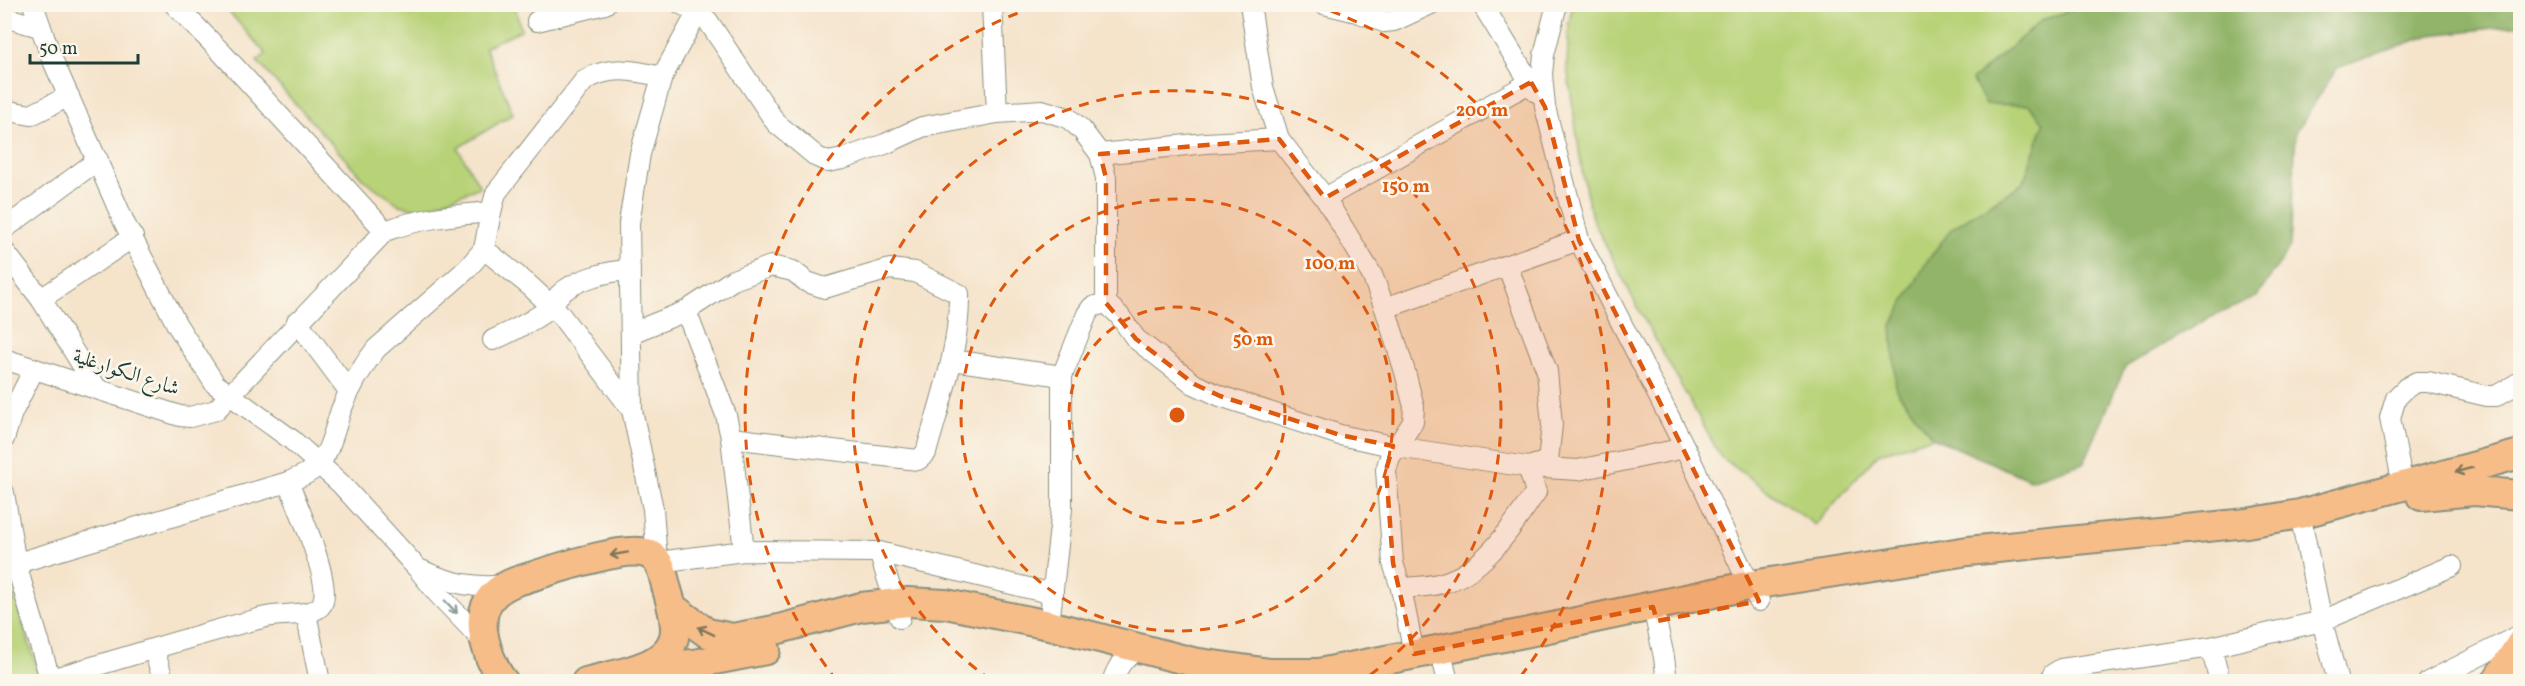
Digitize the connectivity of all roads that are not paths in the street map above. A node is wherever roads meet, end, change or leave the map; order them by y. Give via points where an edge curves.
1 (33, 4) edge
2 (174, 4) edge
3 (605, 4) edge
4 (992, 4) edge
5 (1250, 4) edge
6 (1324, 4) edge
7 (1431, 4) edge
8 (1482, 4) edge
9 (1557, 4) edge
10 (693, 7) edge
11 (4, 17) edge
12 (537, 21) dead end
13 (39, 27) junction
14 (662, 77) junction
15 (1530, 82) junction
16 (69, 96) junction
17 (1545, 107) junction
18 (4, 110) edge
19 (997, 113) junction
20 (1279, 139) junction
21 (1100, 154) junction
22 (98, 160) junction
23 (1325, 198) junction
24 (491, 212) junction
25 (4, 229) edge
26 (385, 231) junction
27 (133, 237) junction
28 (1579, 240) junction
29 (484, 249) junction
30 (4, 251) edge
31 (1507, 265) junction
32 (630, 270) junction
33 (41, 299) junction
34 (1106, 303) junction
35 (552, 306) junction
36 (1385, 308) junction
37 (686, 311) junction
38 (297, 321) junction
39 (631, 333) junction
40 (493, 340) dead end
41 (4, 359) edge
42 (951, 360) junction
43 (34, 369) junction
44 (1062, 376) junction
45 (2520, 382) edge
46 (97, 388) junction
47 (349, 391) junction
48 (230, 397) junction
49 (632, 410) junction
50 (5, 433) edge
51 (731, 438) junction
52 (1397, 447) junction
53 (1685, 448) junction
54 (2520, 454) edge
55 (319, 463) junction
56 (1528, 467) junction
57 (288, 482) junction
58 (2403, 486) junction
59 (4, 493) edge
60 (2520, 495) edge
61 (2302, 522) junction
62 (744, 551) junction
63 (879, 552) junction
64 (657, 561) junction
65 (10, 566) edge
66 (2452, 566) dead end
67 (418, 569) junction
68 (506, 585) junction
69 (1401, 588) junction
70 (1756, 593) junction
71 (1053, 594) junction
72 (897, 610) junction
73 (306, 613) junction
74 (1655, 614) junction
75 (674, 617) junction
76 (2322, 621) junction
77 (1049, 625) junction
78 (2520, 635) edge
79 (2520, 641) edge
80 (485, 643) junction
81 (2211, 647) junction
82 (154, 650) junction
83 (1414, 654) junction
84 (1125, 663) edge
85 (1445, 671) edge
86 (2520, 672) edge
87 (695, 673) edge
88 (636, 674) edge
89 (1344, 678) edge
90 (51, 680) edge
91 (500, 680) edge
92 (164, 681) edge
93 (320, 681) edge
94 (586, 681) edge
95 (1221, 681) edge
96 (1667, 681) edge
97 (2050, 681) edge
98 (2220, 681) edge
99 (2338, 681) edge
100 (2428, 681) edge
101 (2493, 681) edge
102 (2513, 681) edge

1 - 13 street
2 - 26 street
3 - 12 street
4 - 19 street
5 - 20 street via 1263,87
6 - 7 street via 1384,22
8 - 15 street
9 - 17 street via 1544,55
10 - 14 street
10 - 19 street via 718,34 776,123 828,162 885,144 922,127
11 - 13 street
13 - 16 street
14 - 24 street via 614,70 584,81 496,193
14 - 32 street via 640,154 629,223
15 - 17 street
15 - 23 street
16 - 18 street via 31,115
16 - 22 street
17 - 28 street
19 - 21 street via 1042,110 1068,118
20 - 21 street
20 - 23 street
21 - 34 street via 1106,185
22 - 25 street
22 - 27 street
23 - 36 street via 1372,275
24 - 26 street via 432,217
24 - 29 street
26 - 38 street, شارع الكوارغلية
27 - 33 street
27 - 48 street via 177,325 215,384
28 - 31 street
28 - 53 street
29 - 35 street
29 - 47 street via 467,269 376,349
30 - 33 street
31 - 36 street
31 - 56 street via 1550,385 1552,425 1548,461
32 - 35 street via 598,274 560,294
32 - 39 street
33 - 46 street
34 - 44 street via 1092,307 1087,314
34 - 52 street via 1136,339 1194,384 1340,435
35 - 40 street
35 - 49 street
36 - 52 street via 1414,407 1413,422
37 - 39 street
37 - 42 street via 733,280 771,266 793,271 807,282 825,288 890,269 915,272 959,294 960,316
37 - 51 street
38 - 47 street
38 - 48 street, شارع الكوارغلية
39 - 49 street
41 - 43 street, شارع الكوارغلية
42 - 44 street
42 - 51 street via 926,453 918,460
43 - 46 street, شارع الكوارغلية
43 - 50 street
44 - 71 street via 1062,509
45 - 58 street via 2496,396 2428,382 2406,388 2396,398 2390,418
46 - 48 street, شارع الكوارغلية via 190,417 216,410
47 - 55 street
48 - 55 street
49 - 64 street via 656,526
51 - 62 street
52 - 56 street
52 - 69 street via 1386,470 1393,563
53 - 56 street via 1578,470
53 - 70 street
54 -> 58 highway
55 - 57 street via 306,475
55 - 67 street
56 - 69 street via 1536,492 1490,554 1455,579
57 - 65 street
57 - 73 street via 311,537 324,591 320,607
58 - 61 highway
59 - 65 street
60 - 61 highway via 2474,491 2422,496
61 - 70 highway via 2172,550 1972,566
61 - 76 street
62 - 63 street
62 - 64 street
63 - 71 street
63 - 72 street
64 -> 68 highway via 646,553 624,553
64 - 75 highway
65 - 90 street
66 - 76 street
67 - 68 street via 470,586
67 -> 80 street
68 - 80 highway via 484,609 481,621
69 - 83 street
70 - 74 highway
71 - 77 street
72 -> 75 highway via 845,610 733,638 707,633
72 - 77 highway via 946,604
72 - 84 highway via 982,624
72 - 87 highway
73 - 82 street via 266,617
73 - 93 street
74 - 83 highway
74 - 85 highway
74 - 96 street
75 - 87 highway
75 - 88 highway via 669,651
76 - 81 street
76 - 99 street
77 - 84 highway
78 - 100 street
79 - 101 main road
80 - 91 highway
81 - 97 street via 2061,669
81 - 98 street
82 - 90 street
82 - 92 street
83 - 89 highway
84 - 89 highway via 1193,662 1258,672 1319,673
84 - 95 highway
85 - 89 highway
86 - 102 main road
87 - 88 highway
88 - 94 highway

